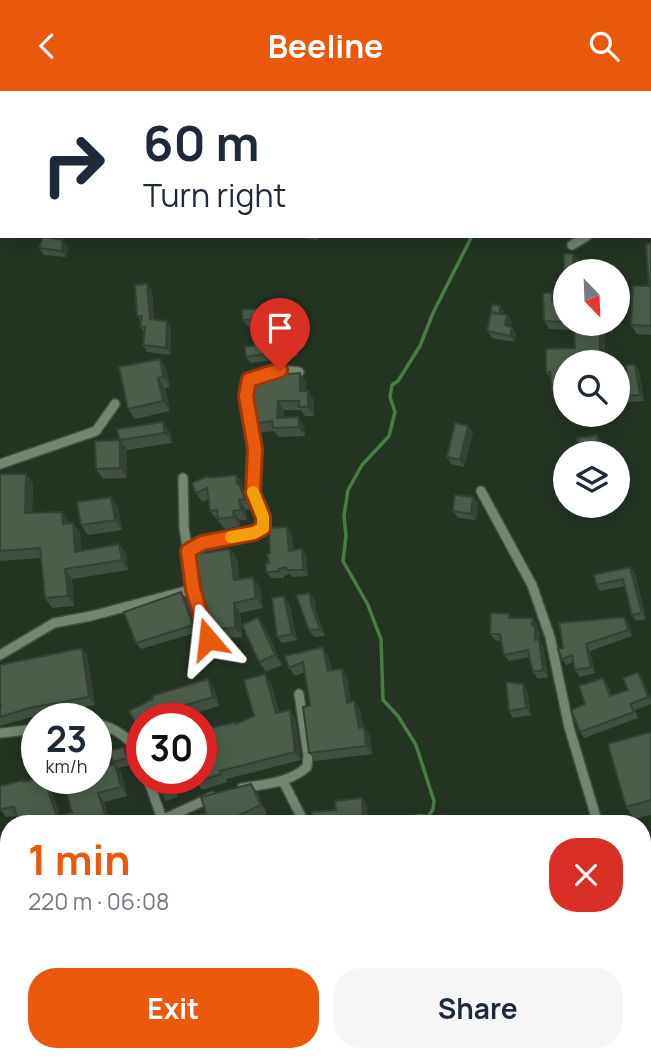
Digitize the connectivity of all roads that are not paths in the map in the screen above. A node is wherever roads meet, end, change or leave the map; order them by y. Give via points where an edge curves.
1 (584, 238) edge
2 (572, 245) dead end
3 (299, 372) edge
4 (115, 404) dead end
5 (0, 464) edge
6 (183, 478) dead end
7 (481, 491) dead end
8 (188, 551) junction
9 (193, 589) junction
10 (208, 639) edge
11 (0, 655) edge
12 (299, 694) dead end
13 (112, 727) edge
14 (21, 731) edge
15 (0, 733) edge
16 (126, 738) edge
17 (283, 781) junction
18 (229, 790) edge
19 (151, 794) edge
20 (217, 795) edge
21 (156, 815) edge
22 (173, 815) edge
23 (300, 815) edge
24 (594, 815) edge

1 - 2 street
3 - 8 street via 280,370 249,380 246,396 255,449 253,493 263,528 202,543
4 - 5 street via 96,431
6 - 8 street
7 - 24 street via 532,585 550,636
8 - 9 street
9 - 10 street
9 - 11 street via 54,623
12 - 17 street via 307,767
13 - 16 street
14 - 15 street
17 - 18 street
17 - 23 street
19 - 21 street
20 - 22 street

